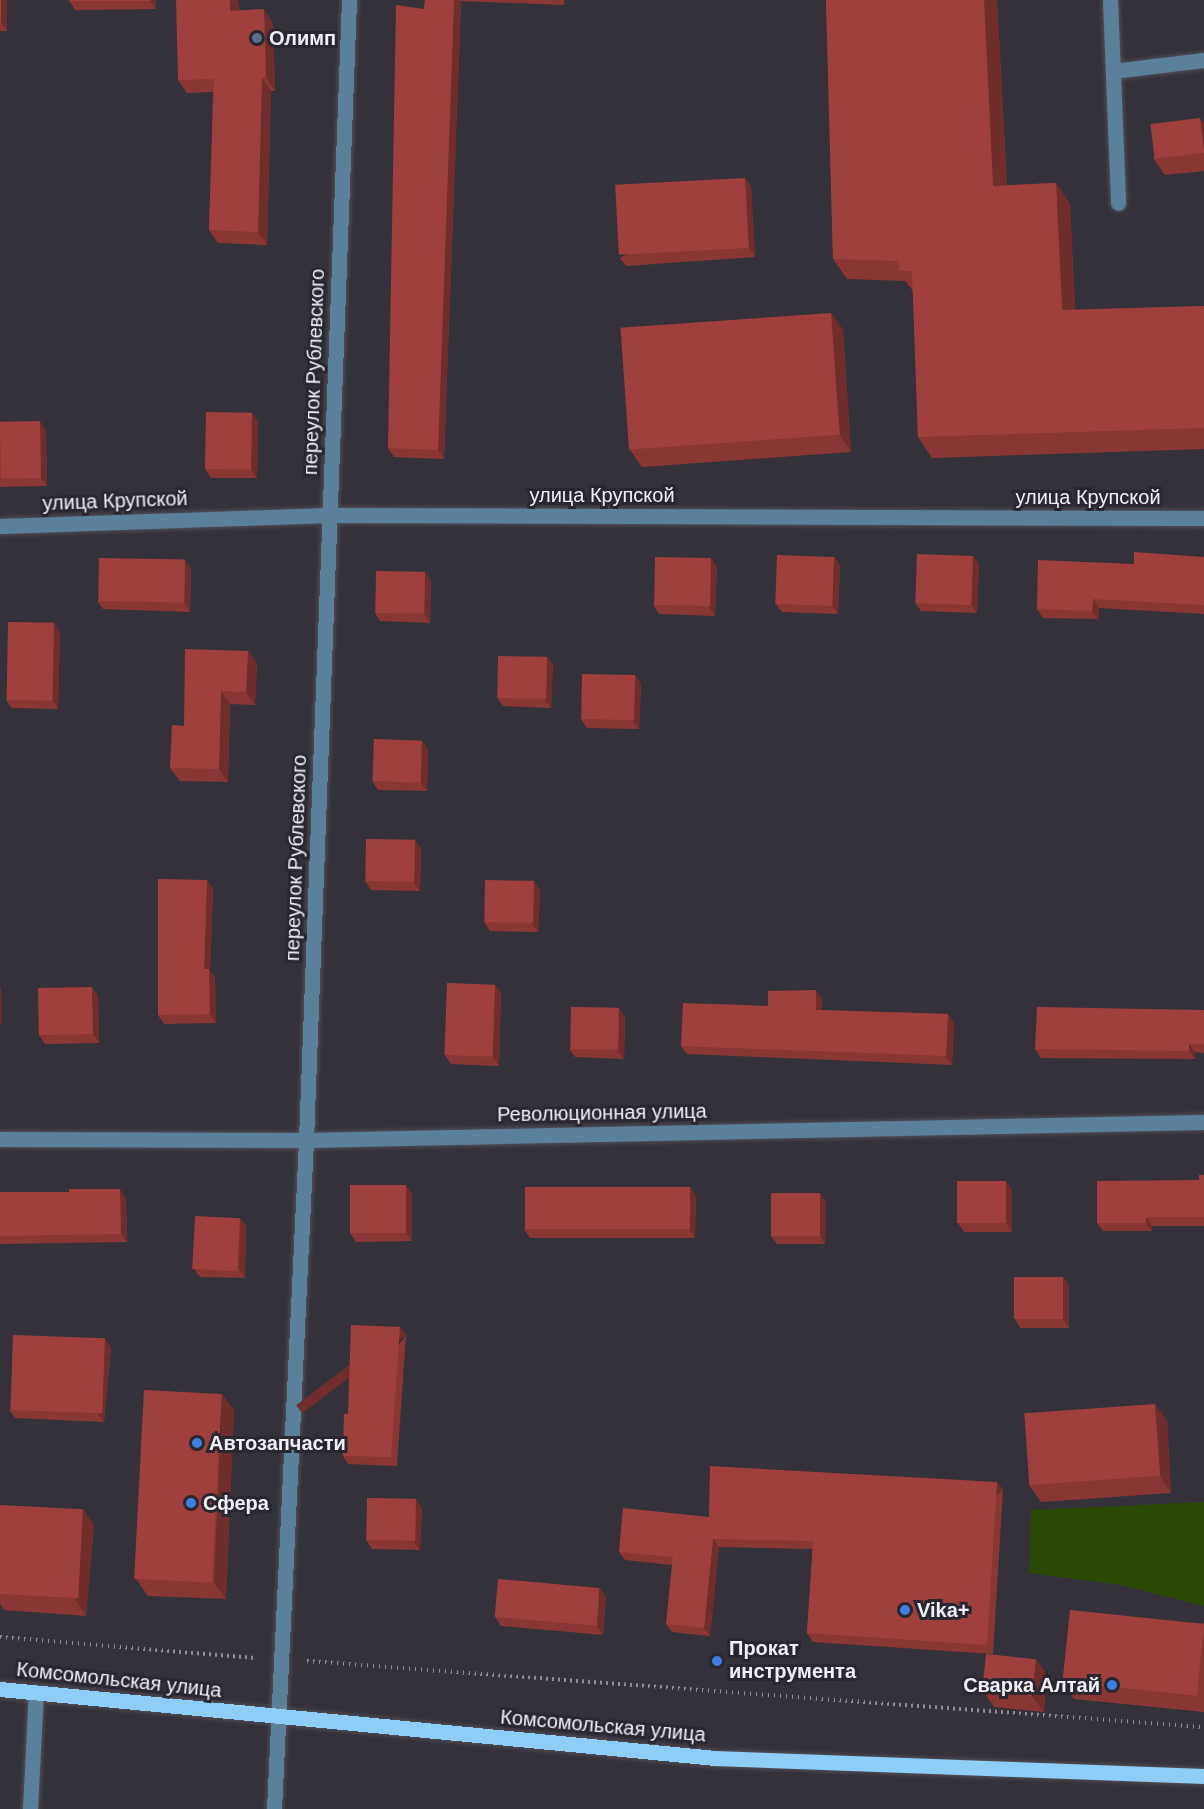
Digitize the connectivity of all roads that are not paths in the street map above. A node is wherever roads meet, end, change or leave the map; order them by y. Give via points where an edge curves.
1 (349, 0) edge
2 (1110, 0) edge
3 (1204, 60) edge
4 (1113, 71) junction
5 (1118, 203) dead end
6 (330, 515) junction
7 (1204, 518) edge
8 (0, 526) edge
9 (1204, 1122) edge
10 (0, 1139) edge
11 (306, 1140) junction
12 (0, 1689) edge
13 (36, 1692) junction
14 (277, 1717) junction
15 (1204, 1776) edge
16 (30, 1809) edge
17 (274, 1809) edge

1 - 6 street, переулок Рублевского
2 - 4 street
3 - 4 street
4 - 5 street
6 - 7 street, улица Крупской
6 - 8 street, улица Крупской
6 - 11 street, переулок Рублевского
9 - 11 street, Революционная улица
10 - 11 street, Революционная улица
11 - 14 street, переулок Рублевского
12 - 13 main road, Комсомольская улица
13 - 14 main road, Комсомольская улица
13 - 16 street
14 - 15 main road, Комсомольская улица via 715,1758
14 - 17 street, переулок Рублевского

